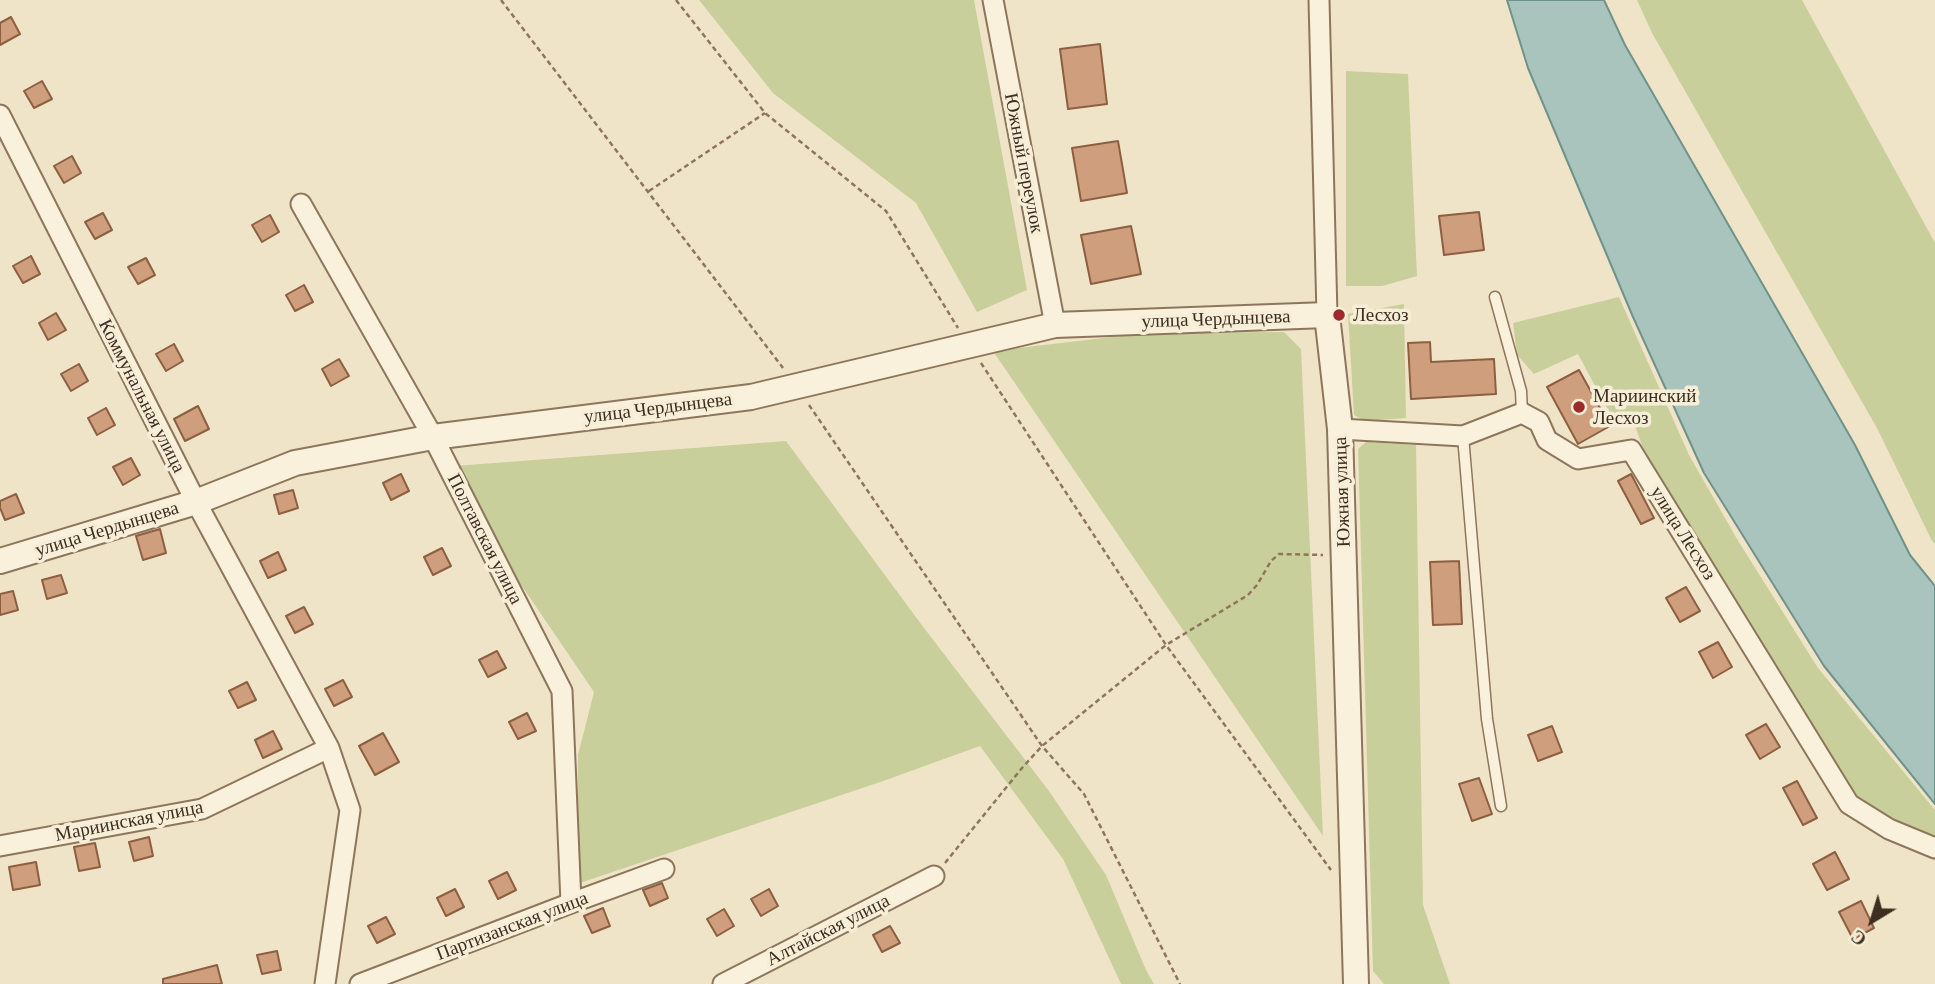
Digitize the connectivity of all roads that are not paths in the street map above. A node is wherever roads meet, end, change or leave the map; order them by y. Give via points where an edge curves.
1 (993, 0) edge
2 (1319, 0) edge
3 (0, 115) edge
4 (301, 204) dead end
5 (1495, 297) dead end
6 (1327, 315) junction
7 (1055, 325) junction
8 (1522, 413) junction
9 (1340, 429) junction
10 (1462, 436) junction
11 (433, 437) junction
12 (197, 502) junction
13 (0, 561) edge
14 (329, 748) junction
15 (1501, 806) dead end
16 (0, 846) edge
17 (1935, 848) edge
18 (664, 870) dead end
19 (934, 876) road end
20 (571, 903) junction
21 (325, 984) edge
22 (360, 984) edge
23 (723, 984) edge
24 (1356, 984) edge

1 - 7 street, Южный переулок
2 - 6 street, Южная улица
3 - 12 street, Коммунальная улица
4 - 11 street, Полтавская улица
5 - 8 lane via 1521,391
6 - 7 street, улица Чердынцева
6 - 9 street, Южная улица
7 - 11 street, улица Чердынцева via 751,397
8 - 10 street
8 - 17 street, улица Лесхоз via 1539,422 1547,440 1578,459 1631,450 1849,804 1889,829
9 - 10 street
9 - 24 street, Южная улица
10 - 15 lane via 1483,681
11 - 12 street, улица Чердынцева via 295,463
11 - 20 street, Полтавская улица via 562,691
12 - 13 street, улица Чердынцева
12 - 14 street, Коммунальная улица
14 - 16 street, Мариинская улица via 202,809
14 - 21 street, Коммунальная улица via 350,810
18 - 20 street, Партизанская улица
19 - 23 street, Алтайская улица
20 - 22 street, Партизанская улица

